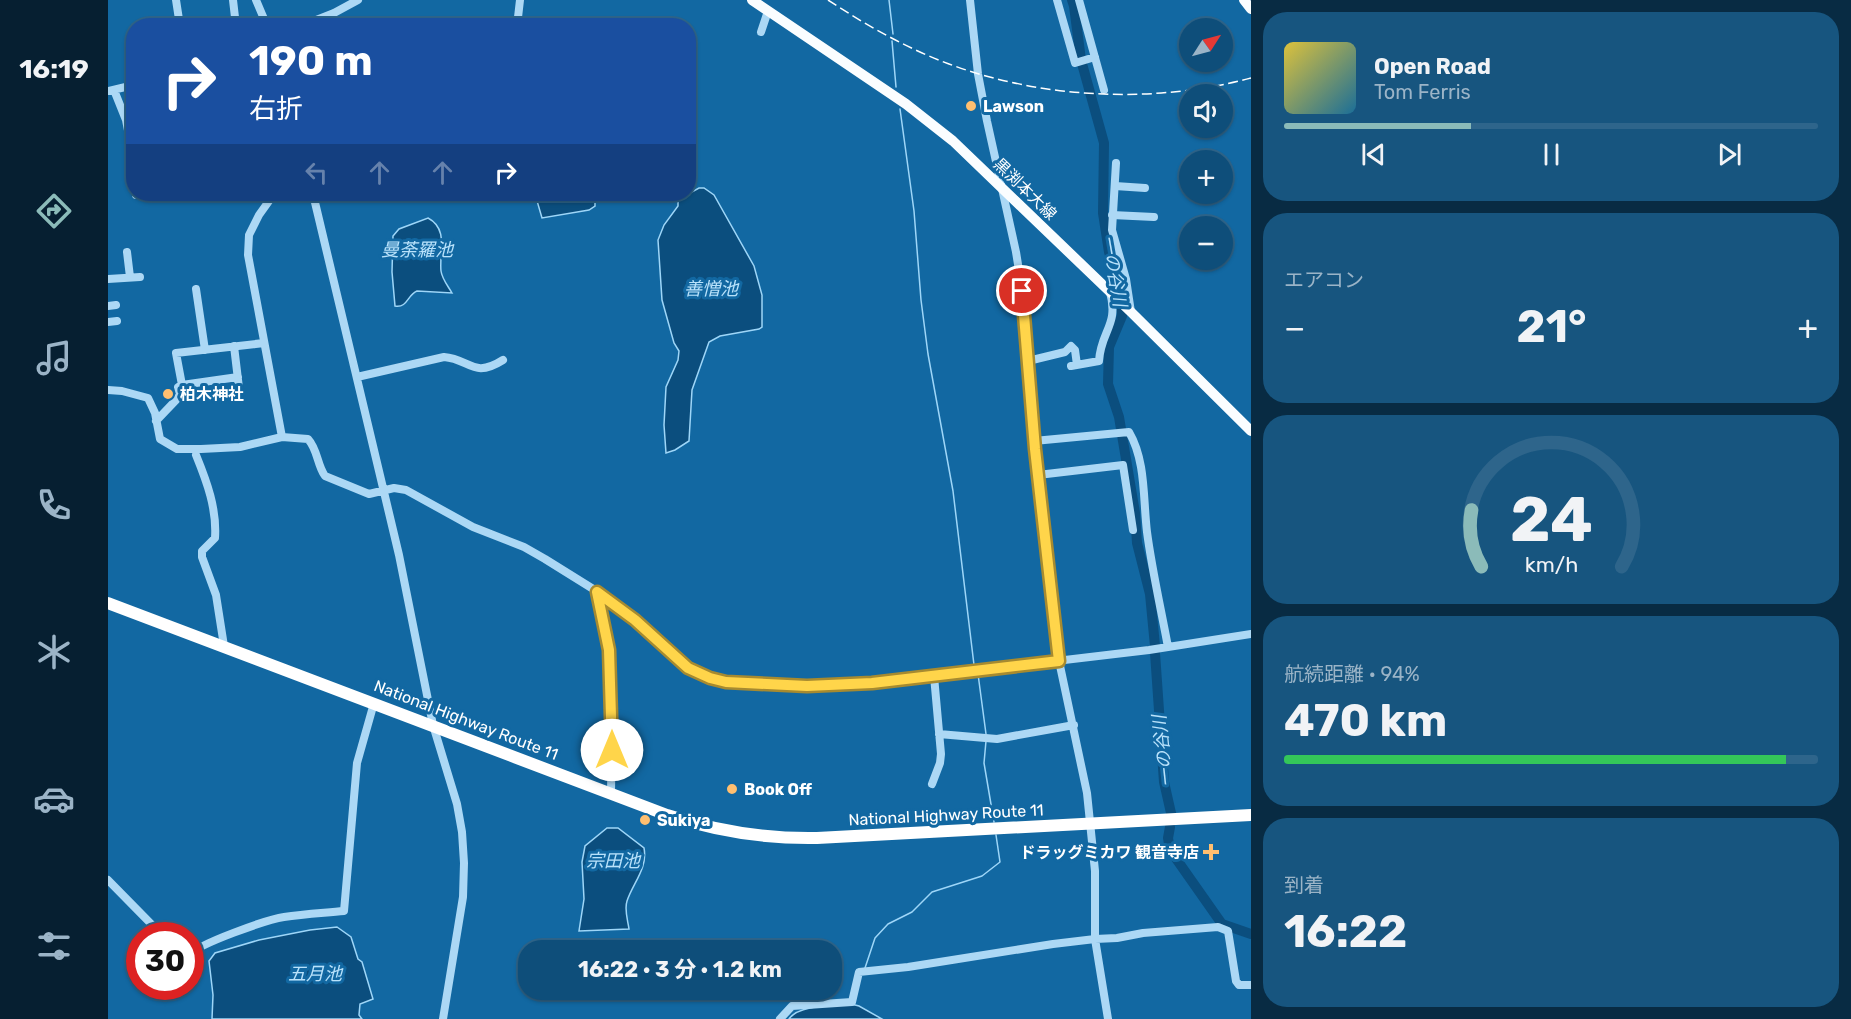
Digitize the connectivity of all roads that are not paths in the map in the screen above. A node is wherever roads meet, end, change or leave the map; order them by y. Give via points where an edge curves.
1 (176, 0) edge
2 (232, 0) edge
3 (256, 0) edge
4 (358, 0) edge
5 (520, 0) edge
6 (752, 0) edge
7 (970, 0) edge
8 (1057, 0) edge
9 (1079, 0) edge
10 (1244, 0) edge
11 (1251, 9) edge
12 (768, 11) junction
13 (179, 18) edge
14 (235, 18) edge
15 (264, 18) edge
16 (321, 18) edge
17 (518, 18) edge
18 (761, 32) dead end
19 (1095, 57) junction
20 (126, 87) edge
21 (111, 90) edge
22 (1104, 90) dead end
23 (126, 120) edge
24 (1116, 163) dead end
25 (999, 184) junction
26 (1115, 186) junction
27 (1145, 188) dead end
28 (269, 201) edge
29 (315, 201) edge
30 (1112, 215) junction
31 (1154, 216) dead end
32 (127, 252) dead end
33 (130, 277) junction
34 (140, 277) dead end
35 (108, 279) edge
36 (196, 289) dead end
37 (1110, 291) junction
38 (1131, 312) junction
39 (264, 343) junction
40 (234, 346) junction
41 (205, 350) junction
42 (503, 360) dead end
43 (1028, 361) junction
44 (238, 377) junction
45 (357, 377) junction
46 (182, 385) junction
47 (239, 388) dead end
48 (108, 390) edge
49 (156, 421) junction
50 (1251, 431) edge
51 (282, 437) junction
52 (1034, 441) junction
53 (196, 455) dead end
54 (1038, 475) junction
55 (384, 491) junction
56 (1133, 530) dead end
57 (597, 592) junction
58 (108, 603) edge
59 (1251, 634) edge
60 (224, 646) junction
61 (1168, 647) junction
62 (1059, 661) junction
63 (934, 676) junction
64 (374, 703) junction
65 (433, 725) junction
66 (1074, 725) junction
67 (939, 734) junction
68 (932, 784) dead end
69 (611, 793) junction
70 (1251, 815) edge
71 (1090, 824) junction
72 (108, 880) edge
73 (149, 922) edge
74 (1095, 939) junction
75 (204, 945) edge
76 (1251, 984) edge
77 (443, 1019) edge
78 (780, 1019) edge
79 (1108, 1019) edge

1 - 13 street
2 - 14 street
3 - 15 street
4 - 16 street
5 - 17 street
6 - 12 main road, 黒渕本大線
7 - 25 street via 978,74
8 - 19 street via 1075,63
9 - 19 street
10 - 11 main road
12 - 18 street
12 - 25 main road, 黒渕本大線 via 923,117
19 - 22 street
20 - 21 street
21 - 23 street
24 - 26 street
25 - 37 main road, 黒渕本大線
25 - 43 street via 1020,273
26 - 27 street
26 - 30 street
28 - 39 street via 248,239
29 - 45 street
30 - 31 street
30 - 38 street
32 - 33 street
33 - 34 street
33 - 35 street
36 - 41 street
37 - 38 main road, 黒渕本大線
37 - 43 street via 1113,315 1100,346 1099,361 1074,366 1075,350 1071,346 1065,352
38 - 50 main road, 黒渕本大線
39 - 40 street
39 - 51 street
40 - 41 street
40 - 44 street
41 - 46 street via 176,353
42 - 45 street via 479,369 444,357
43 - 52 street
44 - 46 street
44 - 47 street
45 - 55 street
46 - 49 street via 178,387 178,398
48 - 49 street via 148,398
49 - 51 street via 160,439 177,449 240,447
51 - 55 street via 308,439 325,476 369,494
52 - 54 street
52 - 61 street via 1129,432 1140,458 1147,535
53 - 60 street via 208,483 214,512 215,538 202,551 202,557 216,595
54 - 56 street via 1123,465
54 - 62 street
55 - 57 street via 406,490 472,527 524,547
55 - 65 street
57 - 63 street via 688,668 726,682 807,686
57 - 69 street via 609,650
58 - 60 highway, National Highway Route 11
59 - 61 street
60 - 64 highway, National Highway Route 11
61 - 62 street
62 - 63 street
62 - 66 street
63 - 67 street
64 - 65 highway, National Highway Route 11
64 - 75 street via 357,763 344,911 263,921
65 - 69 highway, National Highway Route 11
65 - 77 street via 457,804 464,863 463,897
66 - 67 street via 997,739
66 - 71 street
67 - 68 street via 940,763
69 - 71 highway, National Highway Route 11 via 697,824 782,838
70 - 71 highway, National Highway Route 11
71 - 74 street
72 - 73 street
74 - 76 street via 1218,927 1228,932 1236,981 1239,985
74 - 78 street via 859,972 852,1002 792,1006
74 - 79 street

